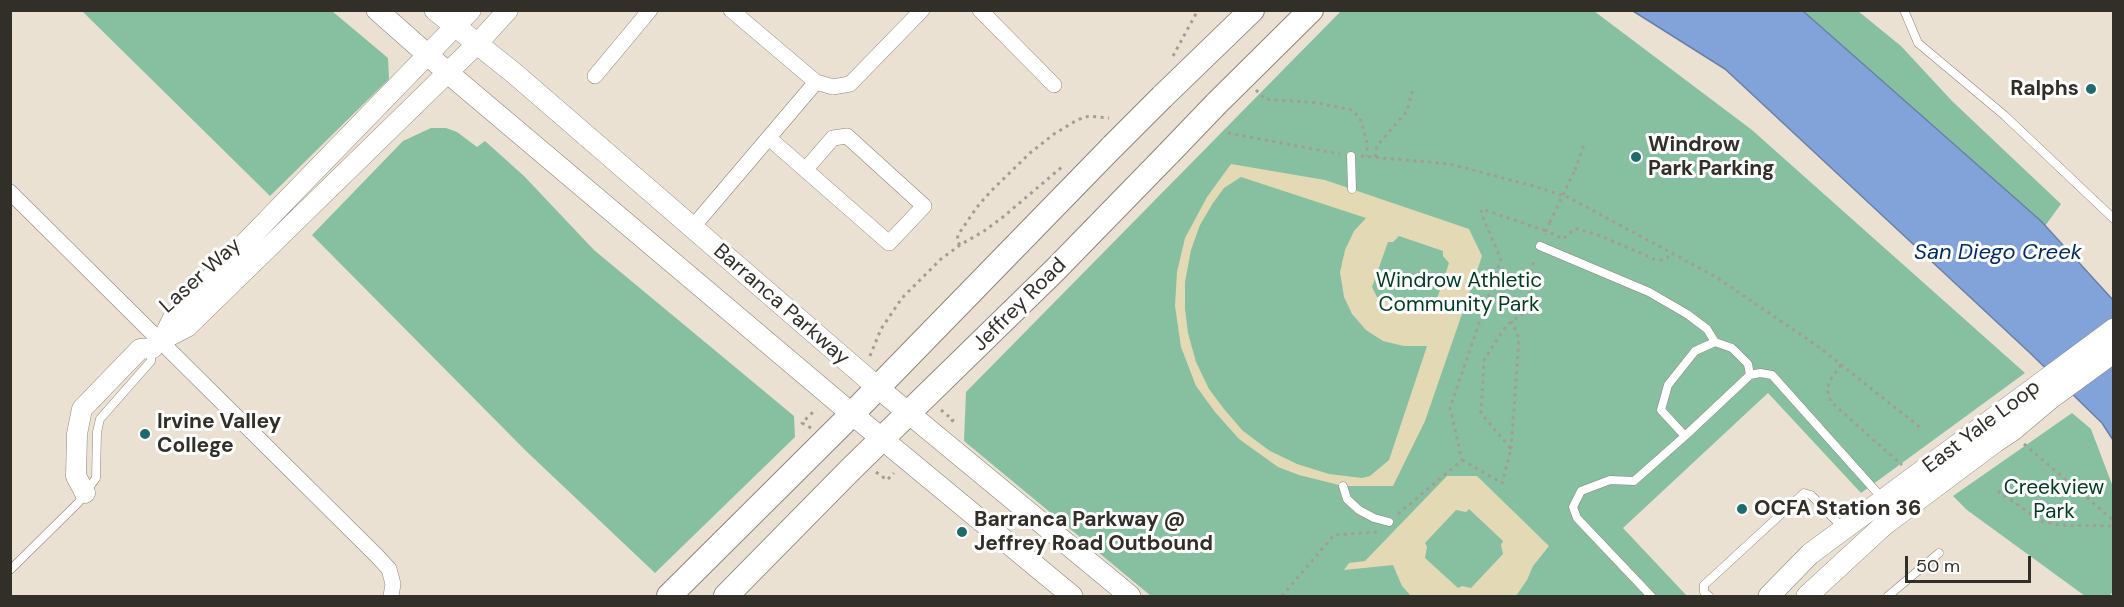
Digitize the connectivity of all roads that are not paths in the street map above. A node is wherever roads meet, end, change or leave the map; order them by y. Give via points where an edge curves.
1 (377, 10) edge
2 (435, 10) edge
3 (471, 10) edge
4 (508, 10) edge
5 (650, 10) edge
6 (731, 10) edge
7 (922, 10) edge
8 (980, 10) edge
9 (1252, 10) edge
10 (1311, 10) edge
11 (1904, 10) edge
12 (455, 27) junction
13 (477, 44) junction
14 (427, 54) junction
15 (447, 72) junction
16 (595, 76) dead end
17 (816, 82) junction
18 (1054, 85) dead end
19 (769, 138) junction
20 (1352, 156) road end
21 (806, 169) junction
22 (1352, 189) dead end
23 (10, 192) edge
24 (2114, 219) edge
25 (692, 228) junction
26 (1540, 246) road end
27 (2114, 329) edge
28 (1715, 342) junction
29 (157, 344) junction
30 (2114, 352) edge
31 (1750, 375) junction
32 (877, 387) junction
33 (2044, 392) junction
34 (852, 414) junction
35 (909, 414) junction
36 (1685, 436) junction
37 (882, 439) junction
38 (1342, 486) dead end
39 (85, 494) joint
40 (1884, 500) junction
41 (1389, 522) road end
42 (1844, 530) junction
43 (1939, 553) dead end
44 (10, 570) edge
45 (391, 597) edge
46 (669, 597) edge
47 (726, 597) edge
48 (1072, 597) edge
49 (1130, 597) edge
50 (1651, 597) edge
51 (1709, 597) edge
52 (1769, 597) edge
53 (1806, 597) edge
54 (1888, 597) edge

1 - 14 main road, Barranca Parkway
2 - 12 main road, Barranca Parkway
3 - 12 street, Laser Way
4 - 13 street, Laser Way
5 - 16 street
6 - 17 street
7 - 17 street via 850,84 833,87
8 - 18 street
9 - 32 main road, Jeffrey Road, bridge
10 - 35 main road, Jeffrey Road, bridge
11 - 24 lane via 1918,43 2004,116
12 - 13 main road, Barranca Parkway
12 - 14 street, Laser Way
13 - 15 street, Laser Way
13 - 25 main road, Barranca Parkway
14 - 15 main road, Barranca Parkway
14 - 29 street, Laser Way via 174,316
15 - 29 street, Laser Way via 187,327
15 - 34 main road, Barranca Parkway
17 - 19 street
19 - 21 street
19 - 25 street
20 - 22 lane
21 - 21 street via 889,243 924,206 847,136 833,138
23 - 29 street
25 - 32 main road, Barranca Parkway
26 - 28 lane via 1649,292 1707,328
27 - 33 main road, East Yale Loop
28 - 31 lane via 1731,348 1748,364
28 - 36 lane via 1695,351 1668,385 1661,410
29 - 39 street via 140,349 82,409 76,476
29 - 45 street via 377,556 389,569
30 - 33 main road, East Yale Loop
31 - 36 lane
31 - 40 lane via 1772,375
32 - 34 main road, Jeffrey Road
32 - 35 main road, Barranca Parkway
33 - 40 main road, East Yale Loop
33 - 53 main road, East Yale Loop via 2013,430 1884,525
34 - 37 main road, Barranca Parkway
34 - 46 main road, Jeffrey Road
35 - 37 main road, Jeffrey Road
35 - 49 main road, Barranca Parkway
36 - 50 lane via 1634,481 1610,480 1581,491 1573,507 1577,518
37 - 47 main road, Jeffrey Road
37 - 48 main road, Barranca Parkway
38 - 41 lane via 1347,499 1359,510
39 - 44 lane
40 - 42 main road, East Yale Loop
42 - 51 lane via 1811,495 1804,493 1704,585
42 - 52 main road, East Yale Loop via 1810,554
43 - 54 lane

